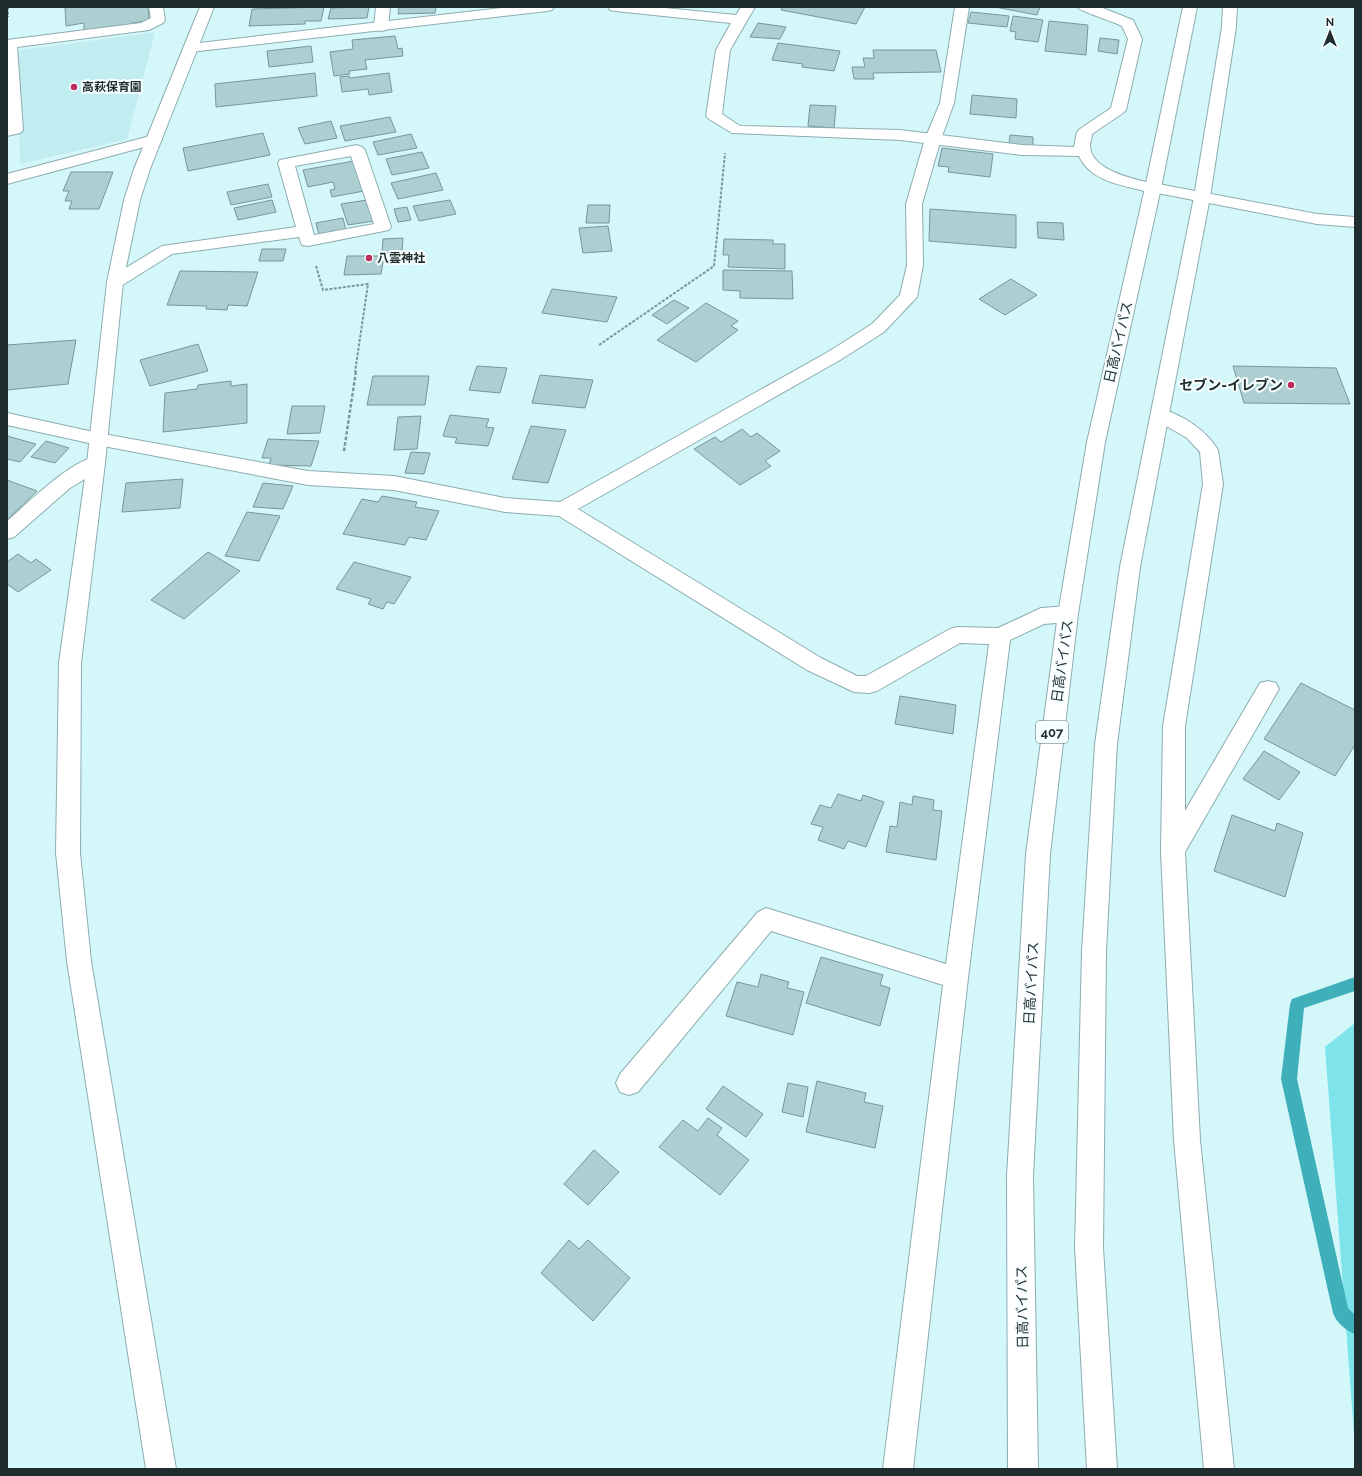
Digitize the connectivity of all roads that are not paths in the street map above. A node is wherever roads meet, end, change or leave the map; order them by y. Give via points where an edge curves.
1 (156, 7) edge
2 (207, 7) edge
3 (383, 7) edge
4 (547, 7) edge
5 (615, 7) edge
6 (962, 7) edge
7 (1084, 7) edge
8 (1178, 7) edge
9 (1190, 7) edge
10 (1237, 7) edge
11 (744, 13) edge
12 (1229, 17) edge
13 (381, 27) junction
14 (9, 44) edge
15 (190, 48) junction
16 (1181, 55) junction
17 (7, 131) edge
18 (933, 139) junction
19 (154, 140) junction
20 (1084, 152) junction
21 (7, 179) edge
22 (1153, 188) junction
23 (1202, 198) junction
24 (1355, 222) edge
25 (307, 236) junction
26 (116, 282) junction
27 (1160, 415) junction
28 (7, 419) edge
29 (98, 439) junction
30 (96, 463) junction
31 (563, 509) junction
32 (7, 532) edge
33 (1068, 614) junction
34 (1000, 636) junction
35 (1268, 689) dead end
36 (1173, 852) junction
37 (956, 978) junction
38 (629, 1083) dead end
39 (161, 1469) edge
40 (898, 1469) edge
41 (1023, 1469) edge
42 (1102, 1469) edge
43 (1219, 1469) edge

1 - 14 main road via 158,20 144,27
2 - 15 main road
3 - 13 main road
4 - 13 main road
5 - 11 main road
6 - 18 main road via 947,103
7 - 20 main road via 1128,23 1136,39 1118,110 1085,132 1082,147
8 - 16 main road, 407
9 - 16 main road, 日高バイパス / 407
10 - 12 main road
11 - 18 main road via 723,50 714,116 737,130 900,135
12 - 23 main road
13 - 15 main road
14 - 17 main road via 15,130
15 - 19 main road
16 - 22 main road, 日高バイパス / 407
18 - 20 main road via 1022,150
18 - 31 main road via 914,204 915,265 908,297 878,328 834,356
19 - 21 main road
19 - 26 main road via 132,200
20 - 22 main road via 1090,164 1112,178
22 - 23 main road
22 - 33 main road, 日高バイパス / 407 via 1096,442
23 - 24 main road via 1317,219
23 - 27 main road
25 - 25 main road via 383,227 357,150 286,163
25 - 26 main road via 168,250
26 - 29 main road
27 - 36 main road via 1194,433 1209,450 1212,484 1174,726
27 - 42 main road via 1130,567 1106,744 1094,951 1089,1248
28 - 29 main road
29 - 30 main road
29 - 31 main road via 308,478 394,483 505,505
30 - 32 main road via 63,483
30 - 39 main road via 70,663 68,854 79,961
31 - 34 main road via 814,664 854,684 869,685 957,635
33 - 34 main road via 1041,616
33 - 41 main road, 日高バイパス / 407 via 1038,854 1020,1176
34 - 37 main road
35 - 36 main road
36 - 43 main road via 1187,1140
37 - 38 main road via 766,919
37 - 40 main road

